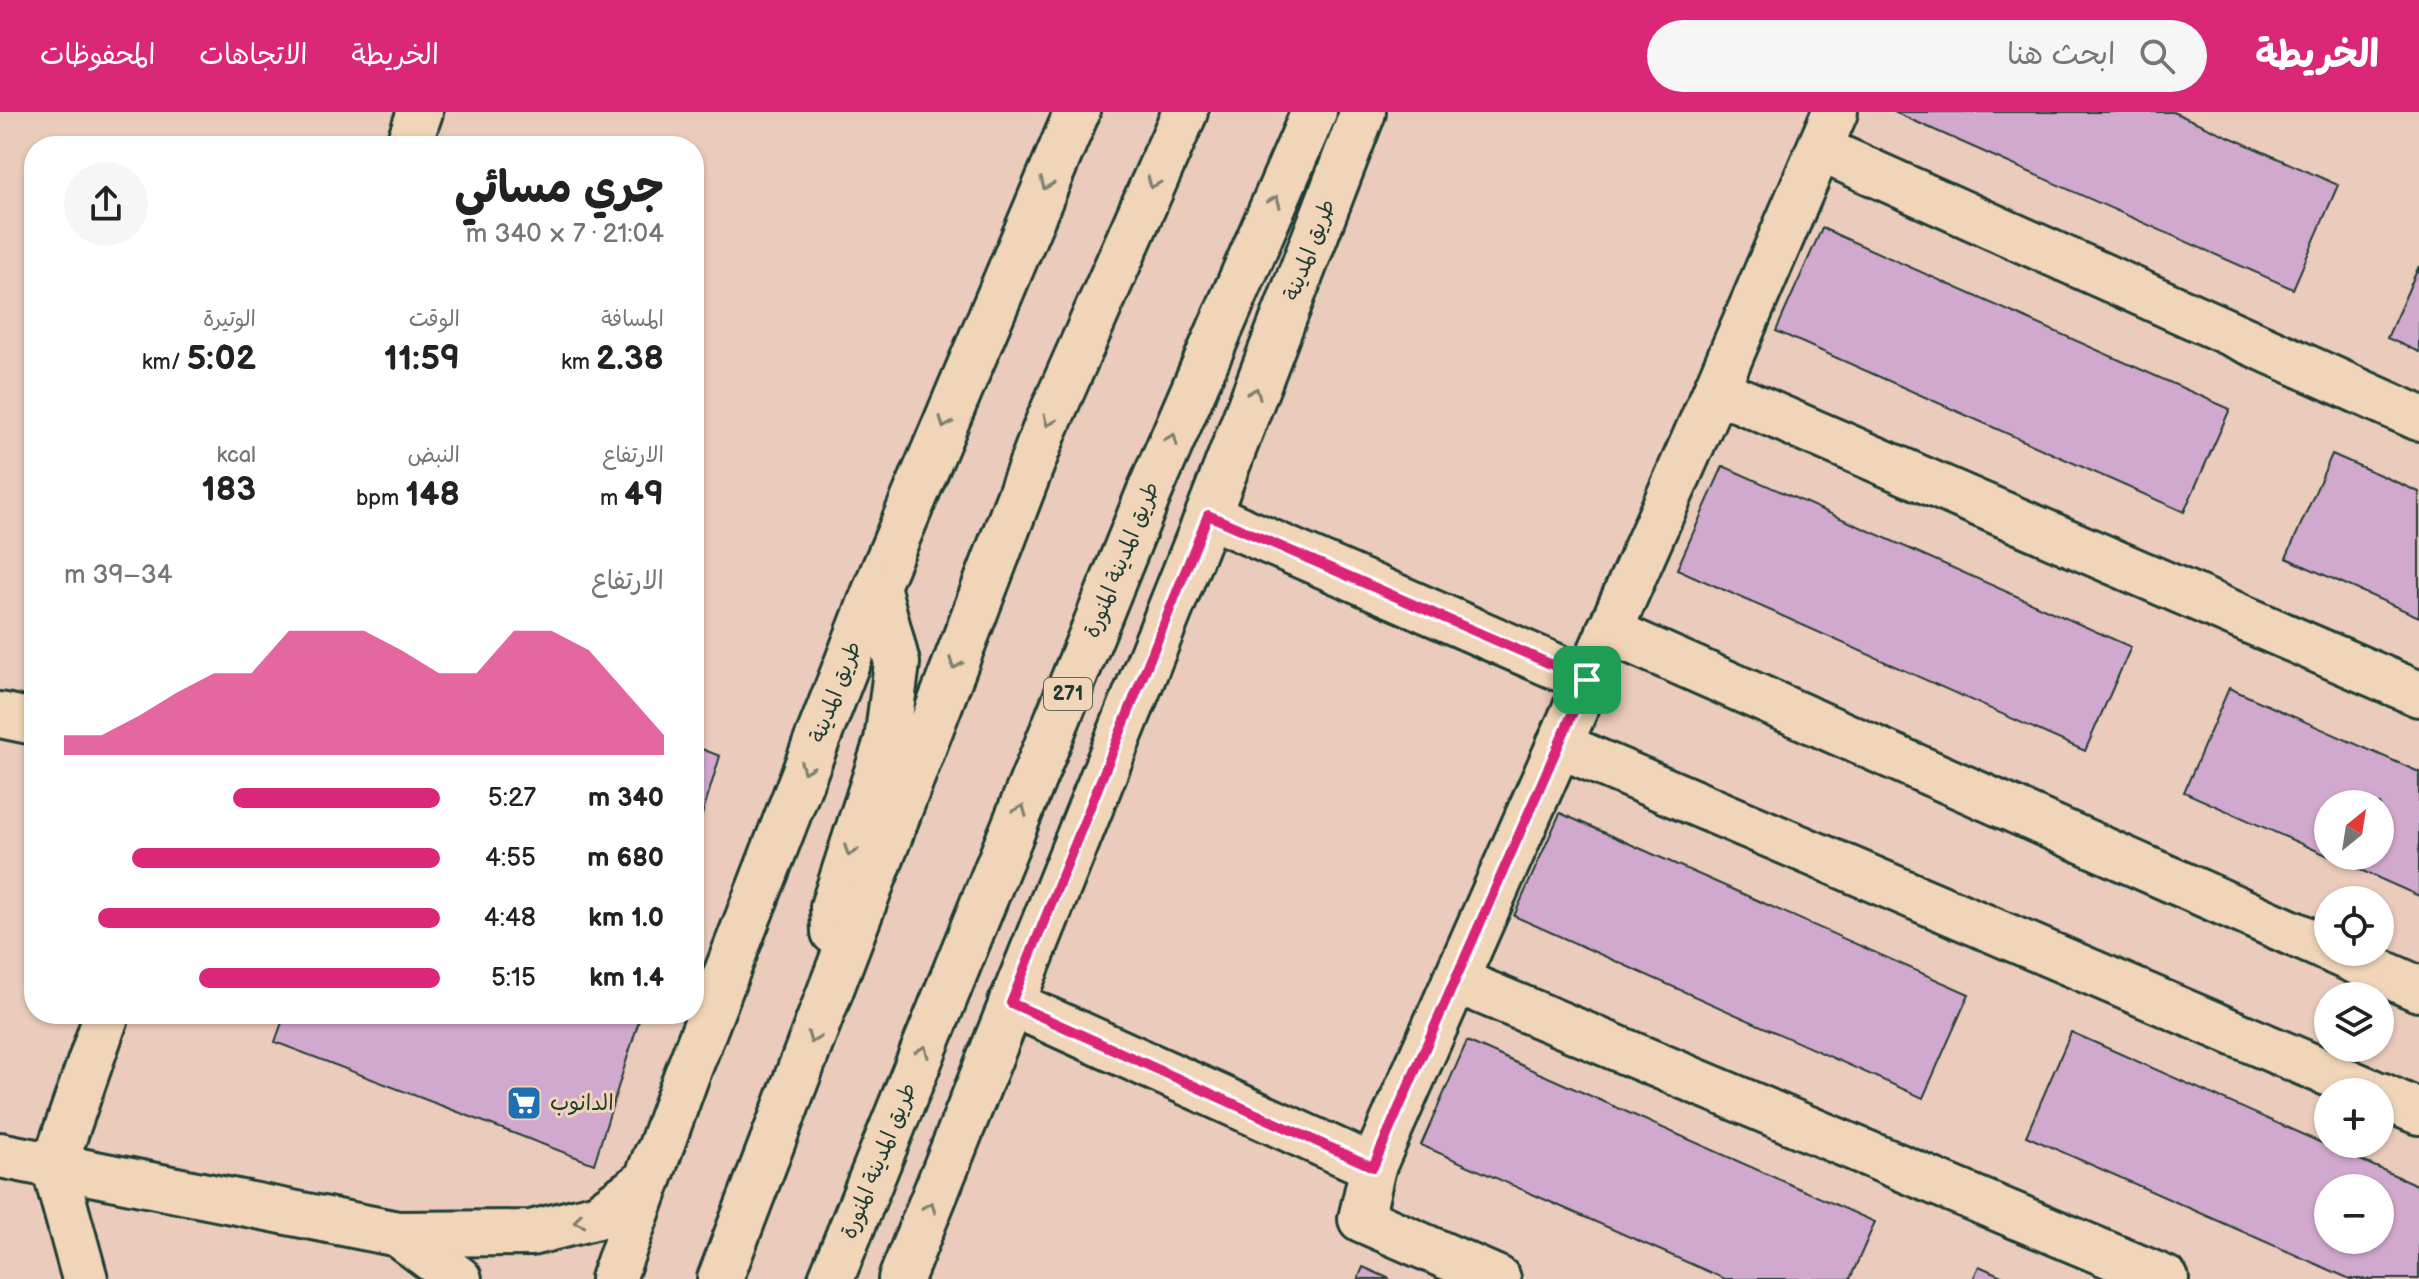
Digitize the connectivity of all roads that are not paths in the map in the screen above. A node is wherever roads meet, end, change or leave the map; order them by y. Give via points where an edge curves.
1 (420, 112) edge
2 (1077, 112) edge
3 (1185, 112) edge
4 (1314, 112) edge
5 (1363, 112) edge
6 (1827, 130) edge
7 (412, 136) edge
8 (1716, 390) junction
9 (2419, 418) edge
10 (1208, 515) junction
11 (877, 586) junction
12 (1609, 631) junction
13 (1587, 680) junction
14 (2419, 694) edge
15 (0, 715) edge
16 (24, 720) edge
17 (1559, 745) junction
18 (2314, 943) edge
19 (2367, 966) edge
20 (835, 980) junction
21 (1455, 980) junction
22 (2419, 989) edge
23 (1011, 1003) junction
24 (104, 1024) edge
25 (686, 1077) junction
26 (2339, 1078) edge
27 (2394, 1101) edge
28 (2419, 1112) edge
29 (0, 1155) edge
30 (54, 1166) junction
31 (1373, 1167) junction
32 (398, 1234) junction
33 (85, 1279) edge
34 (459, 1279) edge
35 (613, 1279) edge
36 (720, 1279) edge
37 (831, 1279) edge
38 (901, 1279) edge
39 (1498, 1279) edge
40 (2166, 1279) edge

1 - 7 main road
2 -> 11 main road, طريق المدينة
3 -> 20 main road via 1046,427
37 -> 4 main road, طريق المدينة المنورة / 271 via 1149,493
10 -> 5 main road, طريق المدينة
6 - 8 main road
6 - 9 main road
8 - 12 main road
8 - 14 main road
10 - 13 main road
10 - 23 main road, طريق المدينة
11 -> 20 main road via 897,663 887,741 833,907
11 -> 25 main road, طريق المدينة
12 - 13 main road
12 - 18 main road
13 - 17 main road
15 - 16 main road
17 - 21 main road
17 - 26 main road
19 - 22 main road
20 -> 36 main road
21 - 31 main road
21 - 40 main road
23 - 31 main road
38 -> 23 main road, طريق المدينة
24 - 30 main road
25 -> 32 main road via 646,1181 598,1216 531,1233
25 - 35 main road, طريق المدينة
27 - 28 main road
29 - 30 main road
30 - 32 main road
30 - 33 main road
31 - 39 main road via 1361,1219
32 - 34 main road

